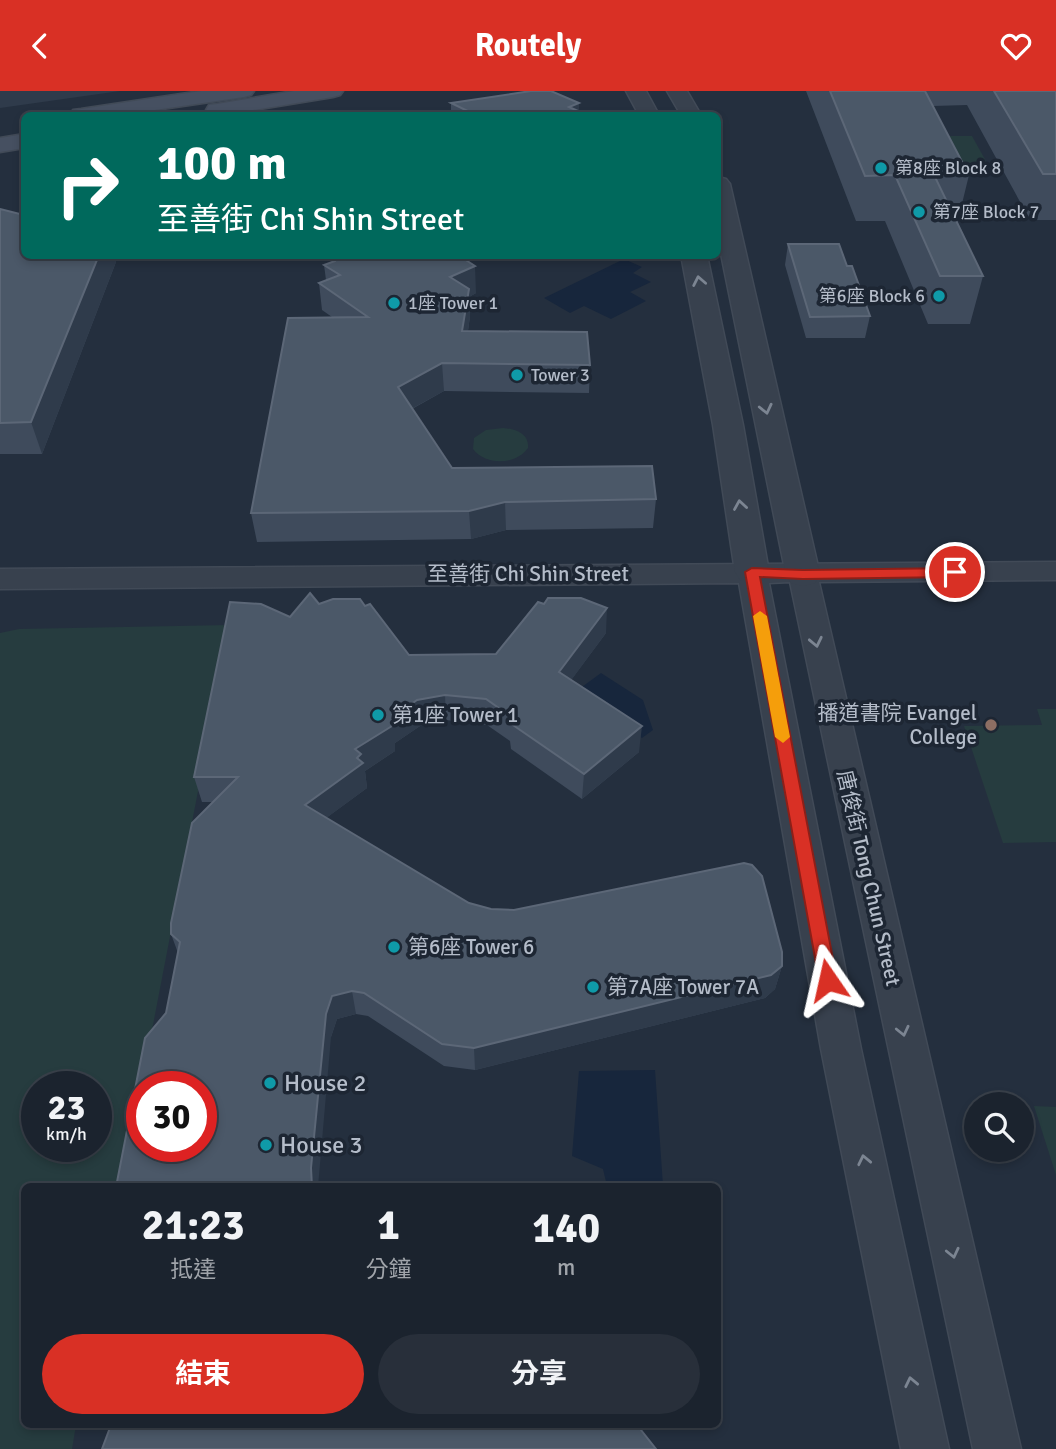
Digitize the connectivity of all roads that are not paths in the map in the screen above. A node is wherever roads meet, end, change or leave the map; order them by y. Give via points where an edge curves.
1 (244, 91) edge
2 (333, 91) edge
3 (636, 91) edge
4 (677, 91) edge
5 (101, 112) edge
6 (200, 112) edge
7 (647, 112) edge
8 (689, 112) edge
9 (21, 124) edge
10 (0, 128) edge
11 (21, 142) edge
12 (0, 145) edge
13 (721, 198) edge
14 (695, 259) edge
15 (1056, 571) edge
16 (752, 572) junction
17 (803, 575) junction
18 (0, 579) edge
19 (925, 1449) edge
20 (997, 1449) edge

1 - 5 main road
2 - 6 main road
3 - 7 street
4 - 8 street
9 - 10 main road
11 - 12 main road
13 -> 17 street, 唐俊街 Tong Chun Street
16 -> 14 street
15 - 17 street, 至善街 Chi Shin Street
16 - 17 street, 至善街 Chi Shin Street
16 - 18 street, 至善街 Chi Shin Street
19 -> 16 street via 841,1049
17 -> 20 street, 唐俊街 Tong Chun Street

